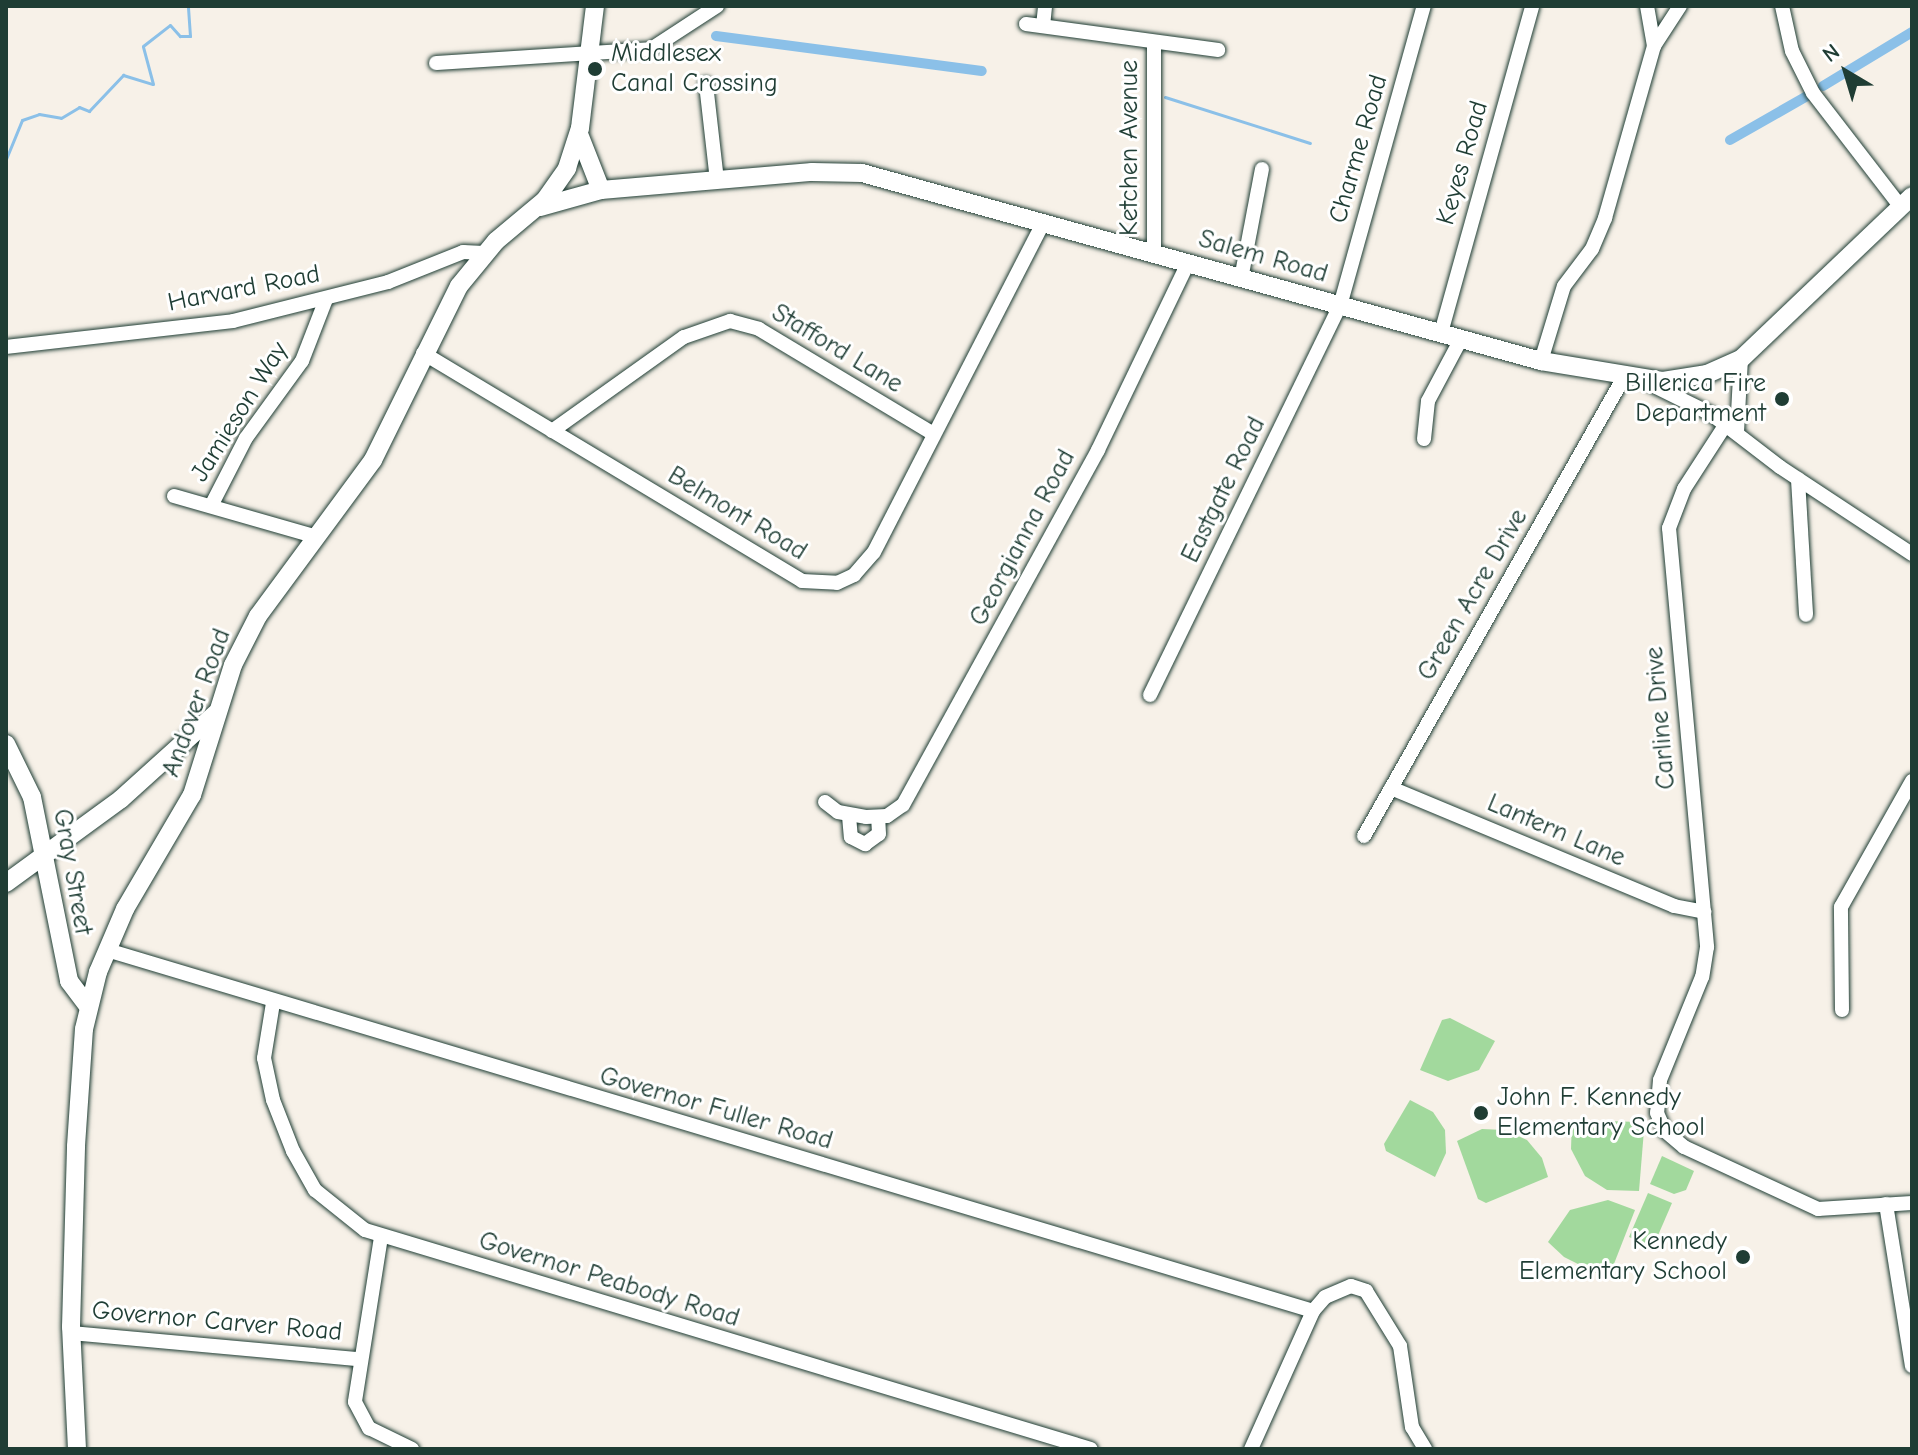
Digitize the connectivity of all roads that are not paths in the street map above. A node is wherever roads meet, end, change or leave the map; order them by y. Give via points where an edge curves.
1 (595, 6) edge
2 (717, 6) edge
3 (1045, 6) edge
4 (1424, 6) edge
5 (1532, 6) edge
6 (1647, 6) edge
7 (1680, 6) edge
8 (1782, 6) edge
9 (1026, 24) dead end
10 (1043, 26) junction
11 (1154, 43) junction
12 (1654, 46) junction
13 (1218, 50) dead end
14 (588, 56) junction
15 (436, 63) dead end
16 (706, 84) dead end
17 (579, 134) junction
18 (1262, 169) dead end
19 (717, 180) junction
20 (601, 190) junction
21 (1906, 201) edge
22 (538, 208) junction
23 (1043, 223) junction
24 (484, 253) junction
25 (1154, 254) junction
26 (1188, 263) junction
27 (1241, 279) junction
28 (326, 299) junction
29 (1340, 306) junction
30 (1441, 333) junction
31 (1461, 339) junction
32 (6, 347) edge
33 (423, 353) junction
34 (1741, 359) junction
35 (1541, 361) junction
36 (1627, 377) junction
37 (1732, 428) junction
38 (552, 431) junction
39 (934, 434) junction
40 (1424, 439) dead end
41 (1798, 479) junction
42 (174, 496) dead end
43 (211, 506) junction
44 (317, 537) junction
45 (1912, 554) edge
46 (1806, 615) dead end
47 (1150, 695) dead end
48 (218, 709) junction
49 (6, 744) edge
50 (186, 745) junction
51 (208, 750) junction
52 (1912, 781) edge
53 (1391, 788) junction
54 (825, 802) dead end
55 (849, 816) junction
56 (878, 817) junction
57 (1364, 836) dead end
58 (43, 858) junction
59 (6, 883) edge
60 (1704, 912) junction
61 (107, 950) junction
62 (273, 1003) junction
63 (88, 1006) junction
64 (1842, 1010) dead end
65 (1912, 1203) edge
66 (1886, 1204) junction
67 (381, 1237) junction
68 (1313, 1311) junction
69 (71, 1333) junction
70 (359, 1359) junction
71 (1912, 1366) edge
72 (77, 1449) edge
73 (412, 1449) edge
74 (1091, 1449) edge
75 (1251, 1449) edge
76 (1425, 1449) edge

1 - 14 main road, Andover Road
2 - 14 street via 658,46
3 - 10 street
4 - 29 street, Charme Road
5 - 30 street, Keyes Road
6 - 12 street
7 - 12 street
8 - 21 street via 1792,51 1813,93
9 - 10 street
10 - 11 street
11 - 13 street
11 - 25 street, Ketchen Avenue
12 - 35 street via 1605,218 1592,249 1564,286
14 - 15 street
14 - 17 main road, Andover Road
16 - 19 street
17 - 20 main road
17 - 22 main road, Andover Road via 562,177
18 - 27 street
19 - 20 main road, Salem Road
19 - 23 main road, Salem Road via 862,173
20 - 22 main road, Salem Road
21 - 34 main road, Salem Road
22 - 24 main road, Andover Road
23 - 25 main road, Salem Road
23 - 39 street, Belmont Road
24 - 28 street, Harvard Road via 463,252 412,274
24 - 33 main road, Andover Road via 444,310
25 - 26 main road, Salem Road
26 - 27 main road, Salem Road
26 - 56 street, Georgianna Road via 1098,450 963,699 903,805
27 - 29 main road, Salem Road
28 - 32 street, Harvard Road via 223,323
28 - 43 street, Jamieson Way via 302,361 246,438
29 - 30 main road, Salem Road
29 - 47 street, Eastgate Road
30 - 31 main road, Salem Road
31 - 35 main road, Salem Road
31 - 40 street via 1428,401
33 - 38 street, Belmont Road
33 - 44 main road, Andover Road via 373,460
34 - 36 main road, Salem Road via 1687,379
34 - 37 street
35 - 36 main road, Salem Road
36 - 37 street via 1678,395
36 - 53 street, Green Acre Drive
37 - 41 street
37 - 60 street, Carline Drive via 1678,501 1669,535
38 - 39 street, Stafford Lane via 684,337 730,321 759,329
38 - 39 street, Belmont Road via 794,576 819,585 846,579 867,561
41 - 45 street
41 - 46 street
42 - 43 street
43 - 44 street
44 - 48 main road, Andover Road via 258,616
48 - 50 main road
48 - 51 main road, Andover Road
49 - 58 main road, Gray Street via 32,797
50 - 51 main road
50 - 58 main road
51 - 61 main road, Andover Road via 185,809 125,909
52 - 64 street via 1841,907
53 - 57 street, Green Acre Drive
53 - 60 street, Lantern Lane via 1674,906
54 - 55 street, Georgianna Road
55 - 56 street, Georgianna Road
55 - 56 street, Georgianna Road via 851,837 865,844 879,834
58 - 59 main road
58 - 63 main road, Gray Street via 61,958 69,981
60 - 66 street, Carline Drive via 1705,968 1656,1099 1660,1122 1671,1138 1818,1209
61 - 62 street, Governor Fuller Road
61 - 63 main road, Andover Road
62 - 67 street, Governor Peabody Road via 264,1036 268,1086 303,1172 326,1202
62 - 68 street, Governor Fuller Road
63 - 69 main road, Andover Road via 78,1093
65 - 66 street, Carline Drive
66 - 71 street
67 - 70 street
67 - 74 street, Governor Peabody Road
68 - 75 street
68 - 76 street via 1338,1290 1351,1286 1366,1291 1400,1346 1412,1427
69 - 70 street, Governor Carver Road
69 - 72 main road, Andover Road
70 - 73 street via 359,1416 380,1437

